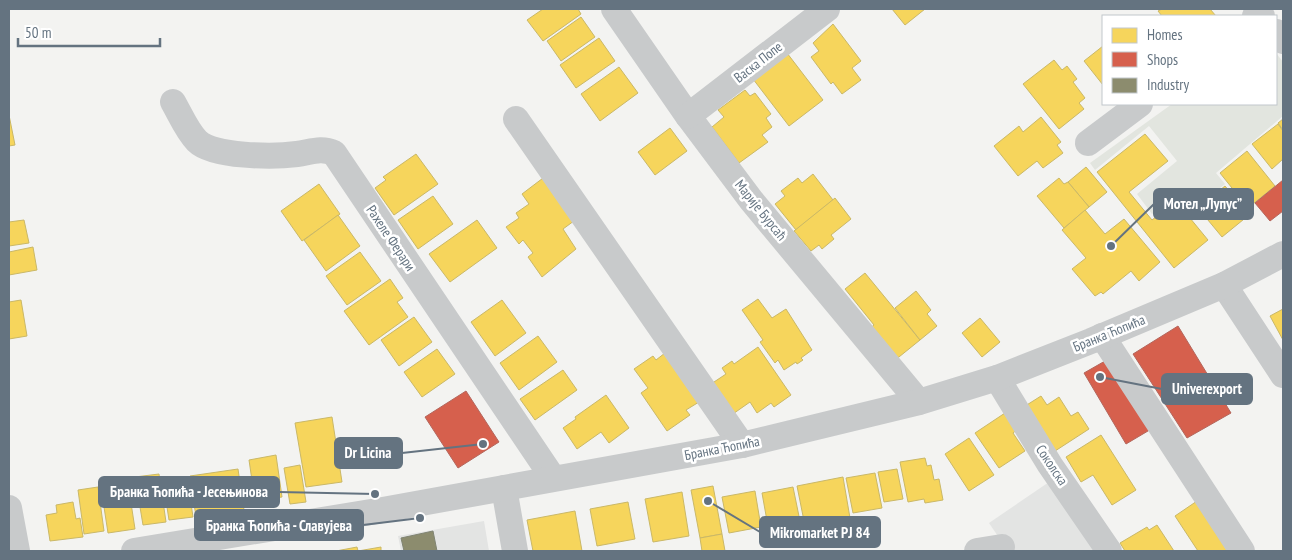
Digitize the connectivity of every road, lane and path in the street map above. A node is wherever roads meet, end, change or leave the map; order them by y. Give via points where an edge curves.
1 (614, 9) edge
2 (828, 9) edge
3 (173, 102) dead end
4 (1139, 105) edge
5 (688, 116) junction
6 (516, 119) dead end
7 (1088, 143) dead end
8 (1283, 254) edge
9 (1224, 285) junction
10 (1102, 336) junction
11 (1283, 375) edge
12 (997, 378) junction
13 (919, 402) junction
14 (742, 445) junction
15 (553, 478) junction
16 (504, 488) junction
17 (9, 508) edge
18 (17, 551) edge
19 (134, 551) edge
20 (516, 551) edge
21 (1109, 551) edge
22 (1242, 551) edge

1 - 5 street, Марије Бурсаћ
2 - 5 street, Васка Попе
3 - 15 street, Рахеле Ферари via 196,140 208,150 228,154 295,154 324,149 334,153
4 - 7 street
5 - 13 street, Марије Бурсаћ via 751,200
6 - 14 street
8 - 9 street, Бранка Ћопића
9 - 10 street, Бранка Ћопића
9 - 11 street
10 - 12 street, Бранка Ћопића
10 - 22 street
12 - 13 street, Бранка Ћопића
12 - 21 street, Соколска via 1050,465
13 - 14 street, Бранка Ћопића
14 - 15 street, Бранка Ћопића
15 - 16 street, Бранка Ћопића
16 - 19 street, Бранка Ћопића
16 - 20 street
17 - 18 street

